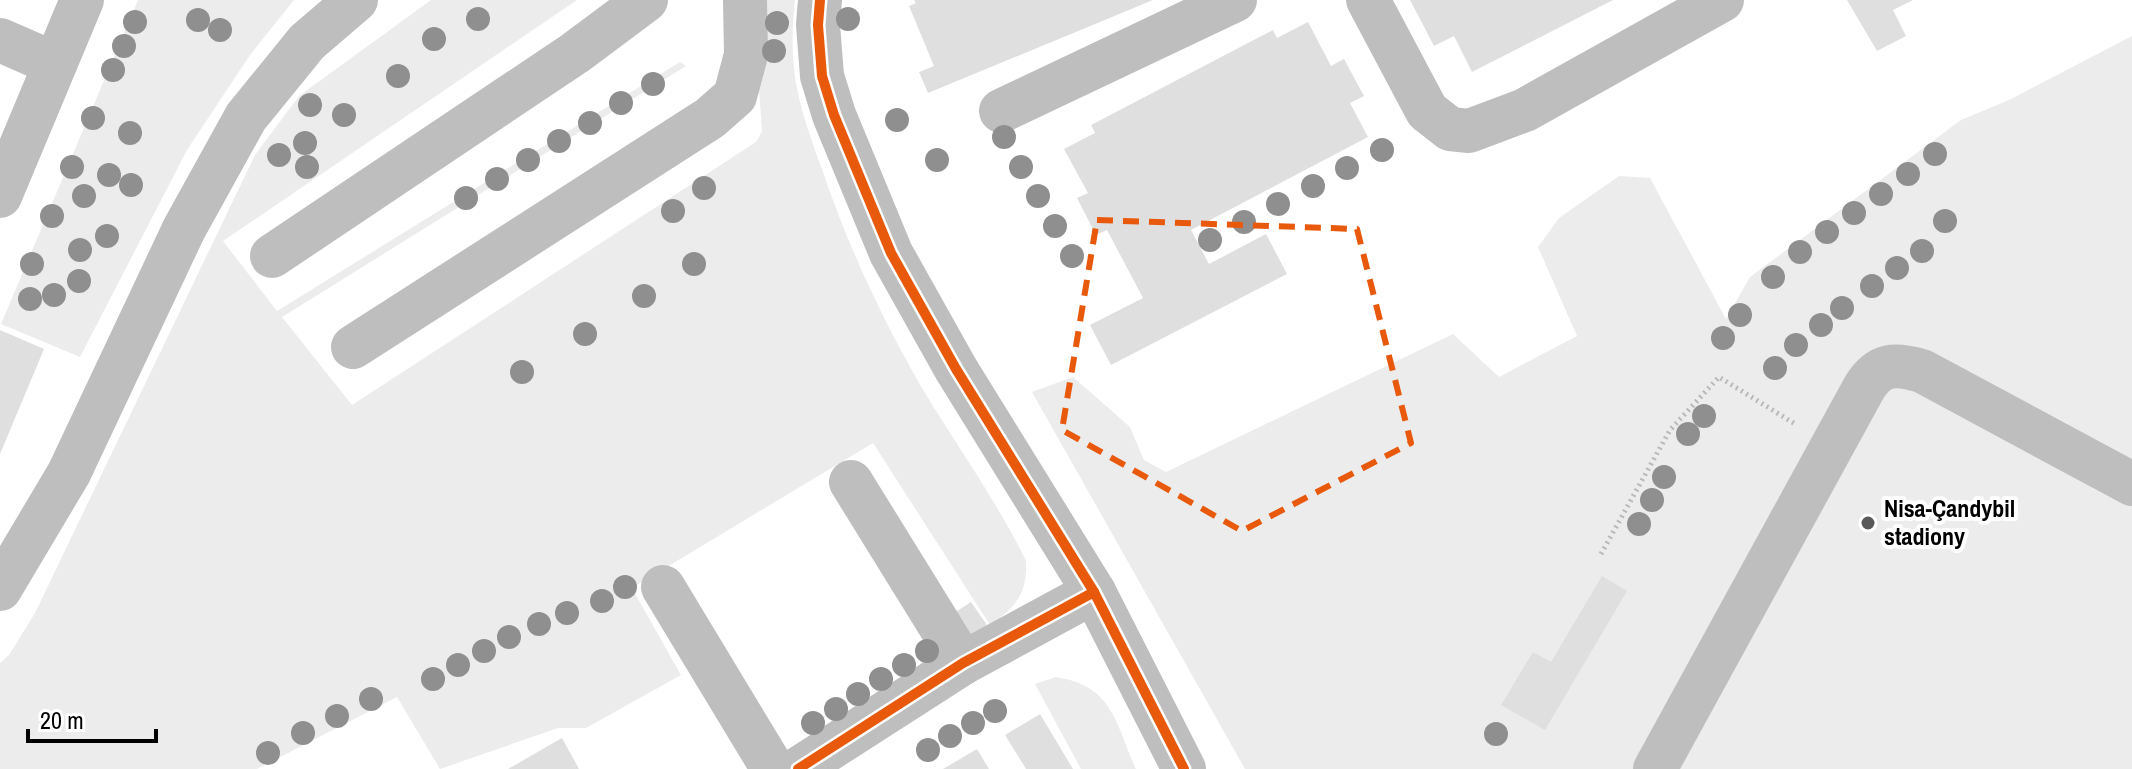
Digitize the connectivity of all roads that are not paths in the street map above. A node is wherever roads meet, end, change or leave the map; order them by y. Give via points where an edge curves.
1 (82, 0) edge
2 (356, 0) edge
3 (646, 0) edge
4 (745, 0) edge
5 (820, 0) edge
6 (1235, 0) edge
7 (1368, 0) edge
8 (1722, 0) edge
9 (0, 40) edge
10 (55, 64) junction
11 (1001, 111) dead end
12 (0, 196) edge
13 (272, 256) dead end
14 (353, 347) dead end
15 (851, 482) dead end
16 (2132, 484) edge
17 (6, 565) edge
18 (663, 587) dead end
19 (1094, 592) junction
20 (963, 663) junction
21 (773, 769) edge
22 (798, 769) edge
23 (1184, 769) edge
24 (1655, 769) edge

1 - 10 street
2 - 17 street via 307,42 246,117 184,229 69,473
3 - 13 street
4 - 14 street via 746,55 735,96 710,118
5 - 19 street via 822,76 891,253
6 - 11 street
7 - 8 street via 1427,111 1450,129 1469,131 1525,110
9 - 10 street
10 - 12 street
15 - 20 street
16 - 24 street via 1922,371 1903,365 1873,373
18 - 21 street
19 - 20 street
19 - 23 street
20 - 22 street

